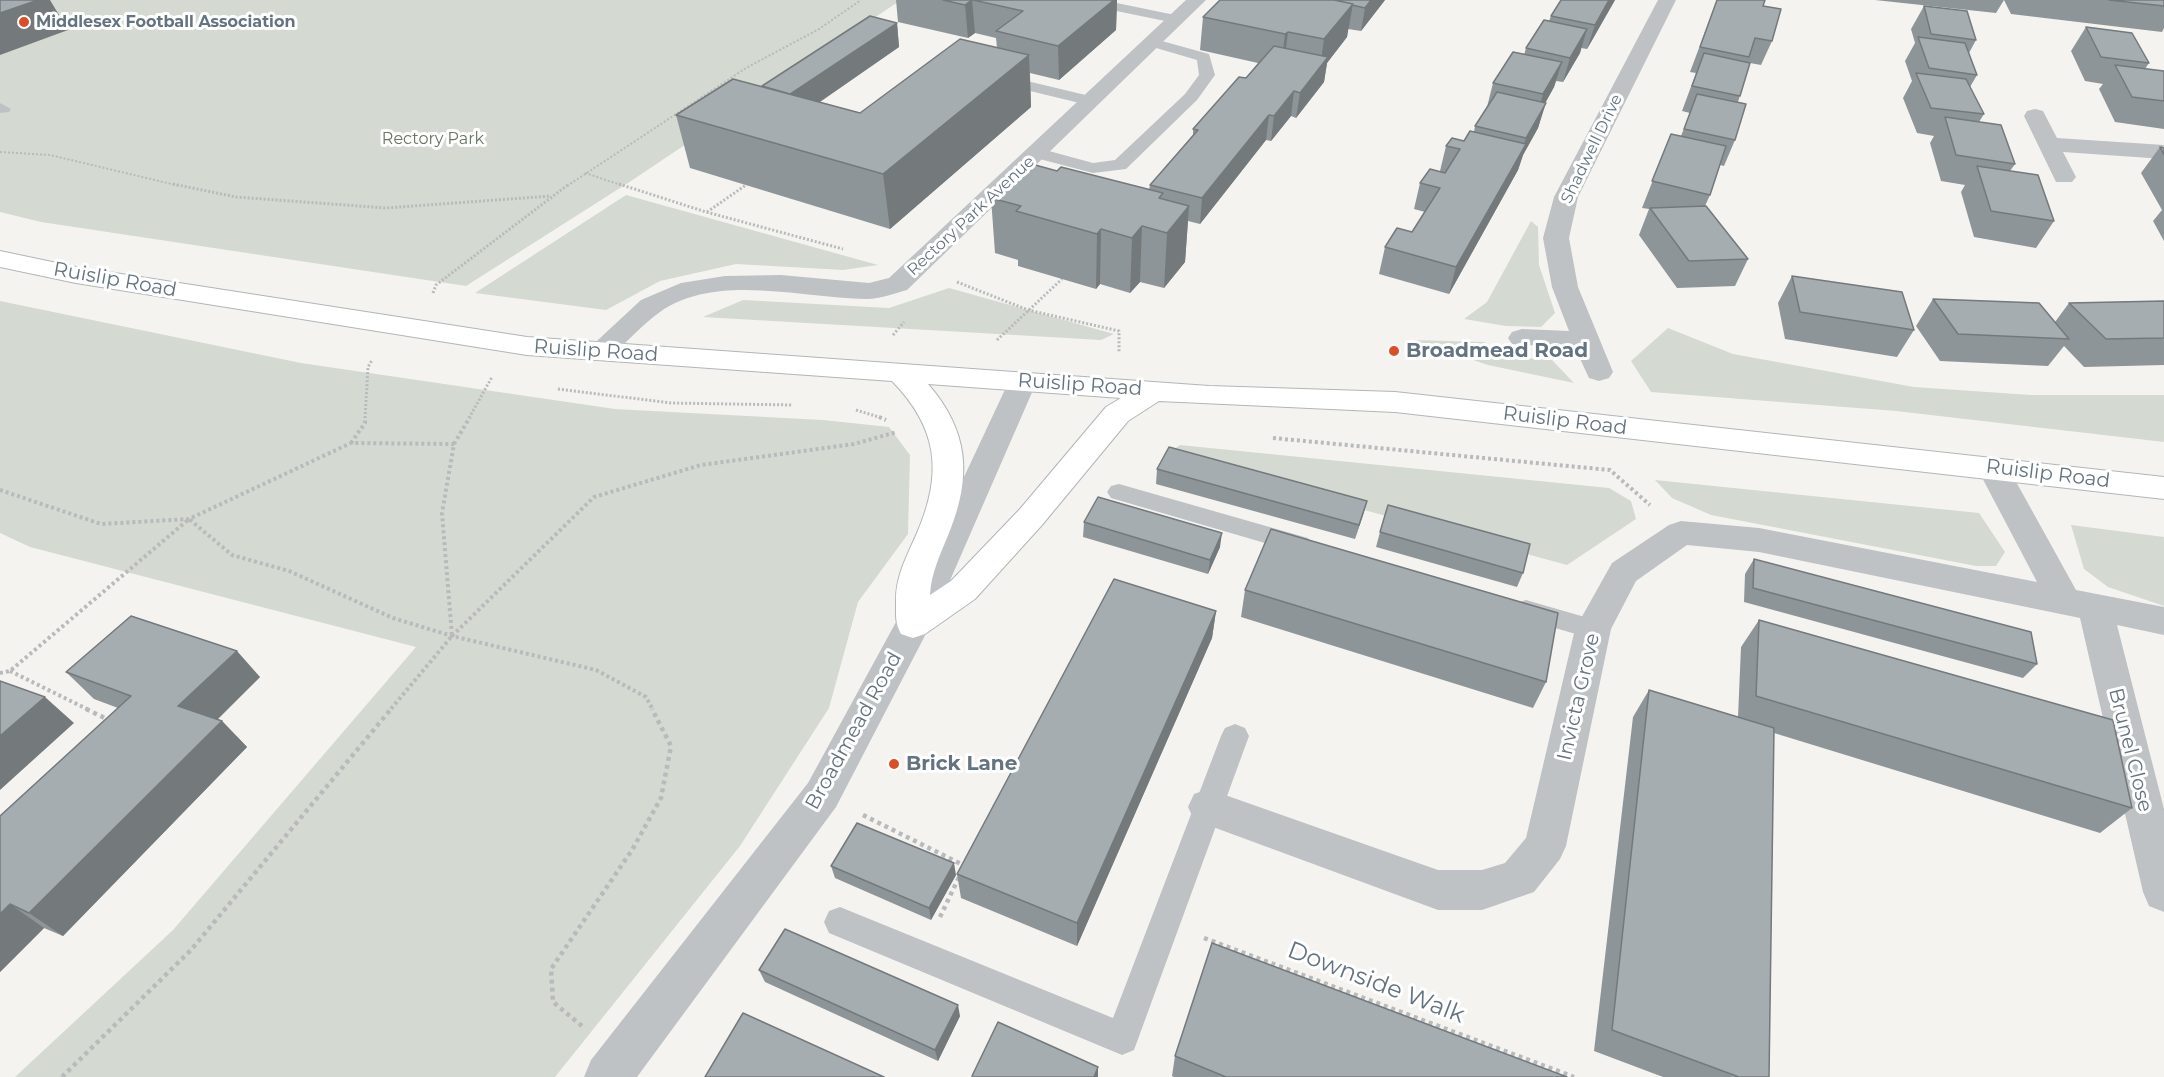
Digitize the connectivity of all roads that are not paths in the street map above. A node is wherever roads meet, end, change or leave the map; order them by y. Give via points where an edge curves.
1 (1082, 0) edge
2 (1197, 0) edge
3 (1667, 0) edge
4 (1174, 20) junction
5 (1151, 42) junction
6 (979, 75) edge
7 (1092, 101) junction
8 (2035, 116) dead end
9 (2049, 144) junction
10 (2164, 152) edge
11 (1038, 153) junction
12 (2064, 177) dead end
13 (0, 259) edge
14 (1522, 338) dead end
15 (1586, 340) junction
16 (599, 352) junction
17 (899, 372) junction
18 (1599, 372) dead end
19 (1023, 381) junction
20 (1154, 391) junction
21 (1993, 468) junction
22 (2164, 488) edge
23 (1119, 492) dead end
24 (1322, 551) edge
25 (1502, 603) edge
26 (2080, 605) junction
27 (2164, 621) edge
28 (913, 624) junction
29 (1593, 629) junction
30 (1235, 736) dead end
31 (1208, 807) junction
32 (2164, 892) edge
33 (840, 922) dead end
34 (618, 1064) edge

1 - 4 lane
2 - 4 street, Rectory Park Avenue
3 - 15 street, Shadwell Drive via 1566,197 1556,238 1565,287
4 - 5 street, Rectory Park Avenue
5 - 7 street, Rectory Park Avenue
5 - 11 lane via 1204,57 1207,75 1191,97 1120,165 1093,168
6 - 7 lane
7 - 11 street, Rectory Park Avenue
8 - 9 street
9 - 10 street
9 - 12 street
11 - 16 street, Rectory Park Avenue via 898,284 869,291 781,283 725,284 681,291 651,306
13 - 16 main road, Ruislip Road via 76,275 527,346
14 - 15 street
15 - 18 street, Shadwell Drive
16 - 17 main road, Ruislip Road
17 - 19 main road, Ruislip Road
17 - 28 main road via 924,394 945,432 948,460 944,504 915,580
19 - 20 main road, Ruislip Road
19 - 28 street, Broadmead Road
20 - 21 main road, Ruislip Road via 1395,402
20 - 28 main road via 1118,414 963,590
21 - 22 main road, Ruislip Road
21 - 26 street
23 - 24 lane
25 - 29 lane
26 - 27 street
26 - 29 street, Invicta Grove via 1759,540 1681,533 1623,572
26 - 32 street, Brunel Close
28 - 34 street, Broadmead Road via 822,795
29 - 31 street, Invicta Grove via 1545,846 1519,878 1482,890 1438,890
30 - 31 lane
31 - 33 lane via 1122,1038

